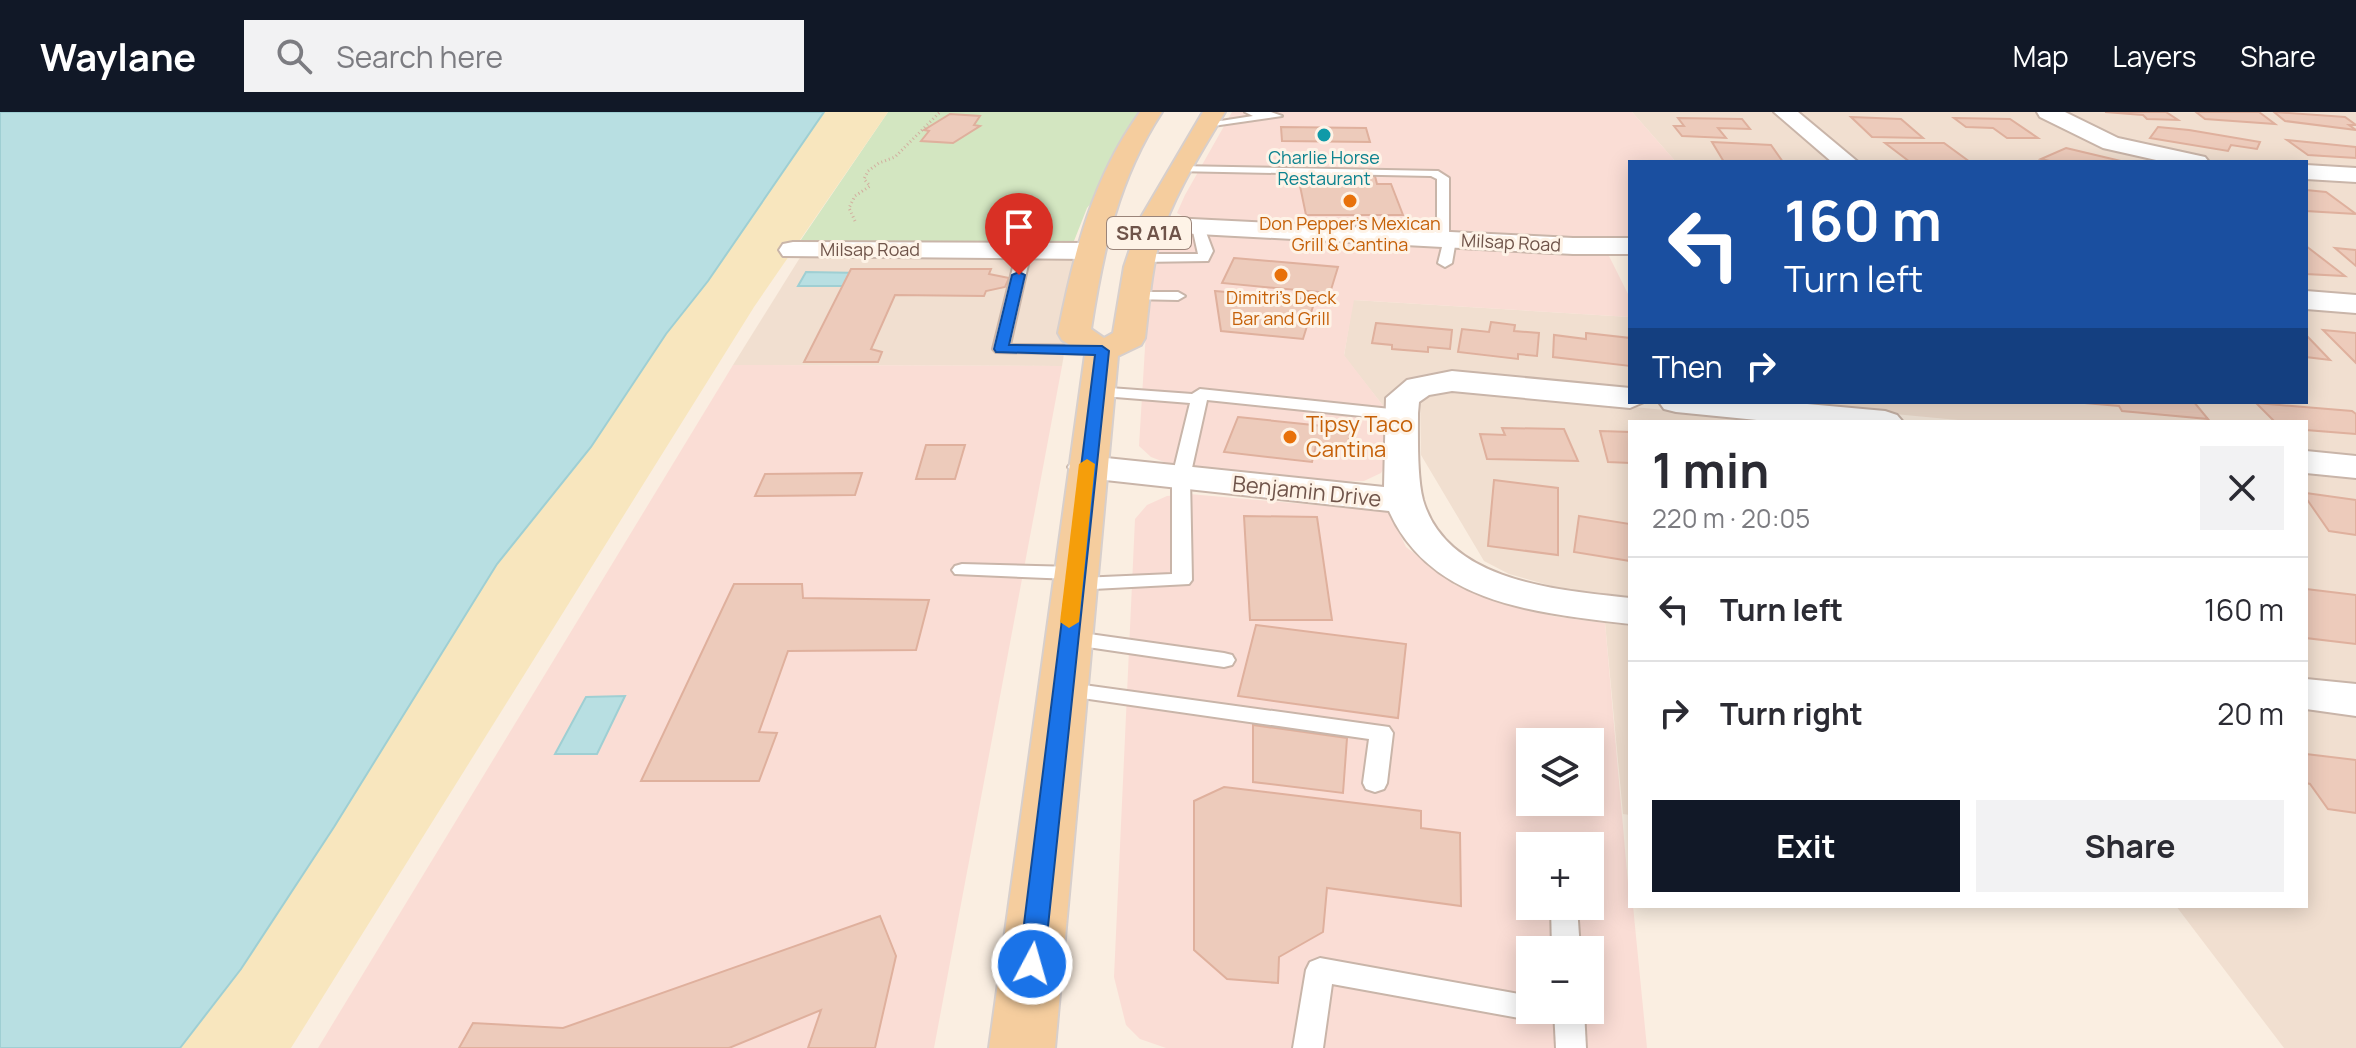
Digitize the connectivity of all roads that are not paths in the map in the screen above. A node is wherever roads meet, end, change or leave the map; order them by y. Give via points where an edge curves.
1 (1151, 112) edge
2 (1250, 112) edge
3 (1785, 112) edge
4 (2048, 112) edge
5 (1210, 118) edge
6 (1844, 160) edge
7 (2188, 160) edge
8 (1178, 169) junction
9 (2308, 172) edge
10 (2356, 175) edge
11 (1151, 225) junction
12 (1198, 227) junction
13 (1628, 246) edge
14 (1446, 248) junction
15 (793, 250) dead end
16 (1024, 251) junction
17 (1090, 251) junction
18 (1140, 258) junction
19 (1134, 296) junction
20 (1178, 296) dead end
21 (2308, 300) edge
22 (2356, 304) edge
23 (1116, 344) junction
24 (1096, 392) junction
25 (1628, 398) edge
26 (1199, 399) junction
27 (1697, 404) edge
28 (1400, 415) junction
29 (1864, 420) edge
30 (2308, 462) edge
31 (1087, 467) junction
32 (2356, 467) edge
33 (1181, 477) junction
34 (1404, 501) junction
35 (962, 570) dead end
36 (1074, 579) junction
37 (1628, 611) edge
38 (1068, 638) junction
39 (1224, 660) dead end
40 (1062, 689) junction
41 (2308, 694) edge
42 (2356, 700) edge
43 (1375, 783) dead end
44 (1516, 1005) edge
45 (1570, 1024) edge
46 (1022, 1048) edge
47 (1308, 1048) edge
48 (1571, 1048) edge

1 - 17 main road, SR A1A via 1110,180
2 - 5 lane via 1277,116
3 - 6 street
4 - 7 street via 2111,143
5 - 8 main road, SR A1A
8 - 11 main road, SR A1A
8 - 14 lane via 1434,173 1443,178
9 - 10 street
11 - 12 street, Milsap Road
11 - 18 main road, SR A1A
12 - 14 street, Milsap Road
12 - 18 lane via 1206,251 1203,258
13 - 14 street, Milsap Road
15 - 16 street, Milsap Road
16 - 17 street, Milsap Road
16 - 23 lane via 1001,349
17 - 23 main road via 1112,264 1107,301
17 - 23 main road, SR A1A via 1074,333
18 - 19 main road, SR A1A
19 - 20 lane
19 - 23 main road, SR A1A
21 - 22 street
23 - 24 main road, SR A1A
24 - 26 lane
24 - 31 main road, SR A1A
25 - 28 street via 1452,381 1419,387 1403,398
26 - 28 lane via 1200,394
26 - 33 lane
27 - 29 street
28 - 34 street
30 - 32 street
31 - 33 street, Benjamin Drive
31 - 36 main road, SR A1A
33 - 34 street, Benjamin Drive
33 - 36 lane via 1182,580
34 - 37 street, Benjamin Drive via 1422,540 1471,577 1558,603
35 - 36 lane
36 - 38 main road, SR A1A
38 - 39 lane
38 - 40 main road, SR A1A
40 - 43 lane via 1381,733
40 - 46 main road, SR A1A
41 - 42 street
44 - 47 lane via 1320,970
45 - 48 lane

